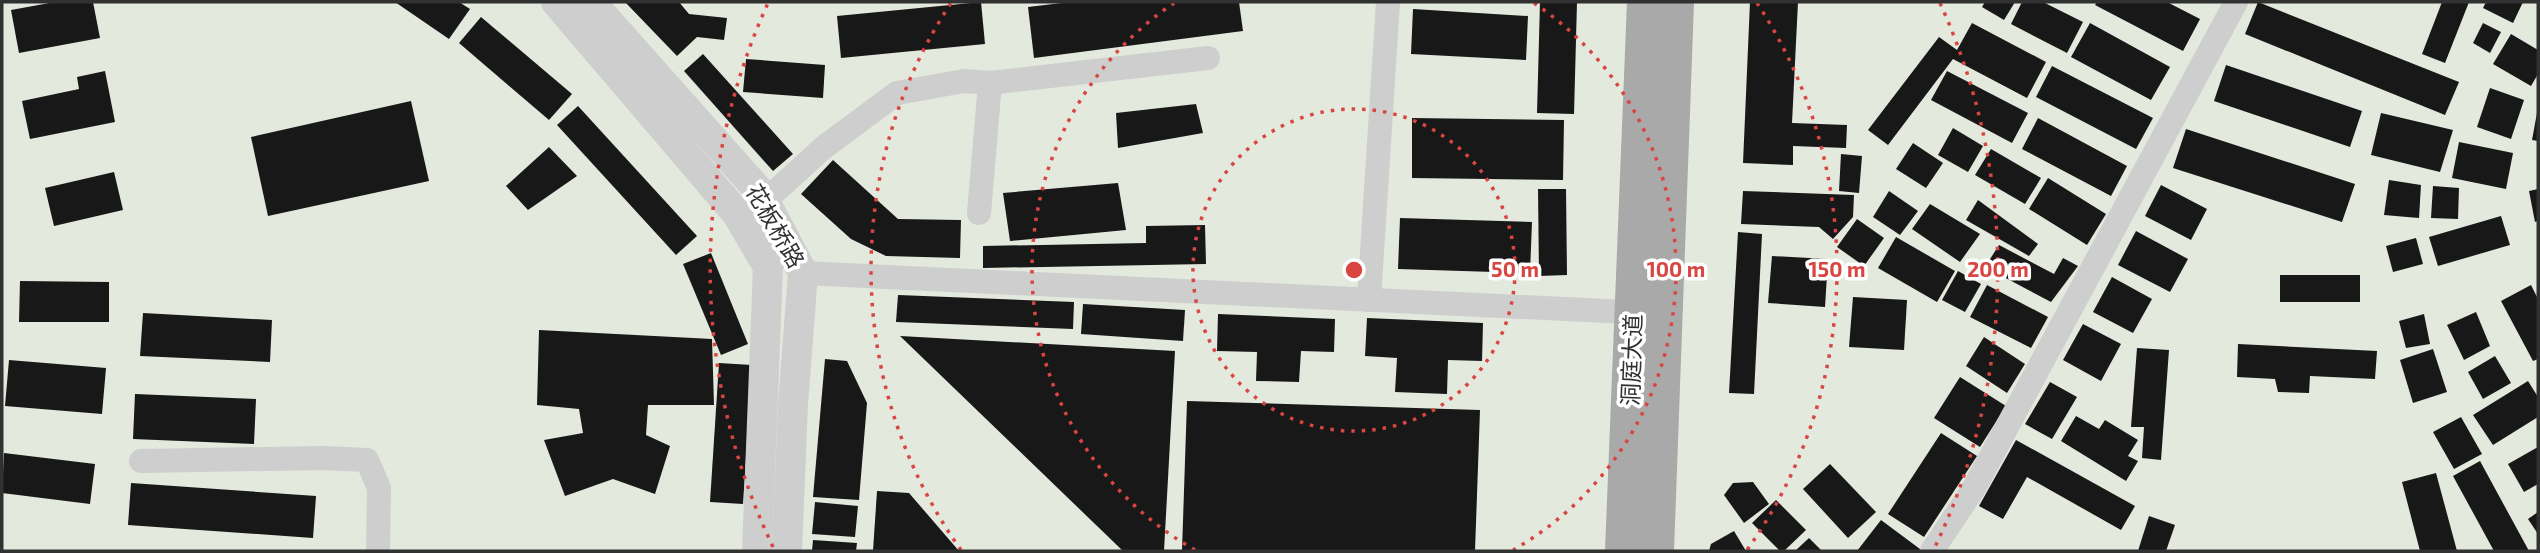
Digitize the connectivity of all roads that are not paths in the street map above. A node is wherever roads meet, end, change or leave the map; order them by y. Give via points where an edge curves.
1 (556, 2) edge
2 (591, 2) edge
3 (1388, 2) edge
4 (1646, 2) edge
5 (1675, 2) edge
6 (2236, 2) edge
7 (1208, 58) dead end
8 (990, 83) junction
9 (765, 201) junction
10 (979, 213) dead end
11 (803, 273) junction
12 (1369, 300) junction
13 (1649, 313) junction
14 (141, 461) dead end
15 (378, 551) edge
16 (757, 551) edge
17 (787, 551) edge
18 (1624, 551) edge
19 (1655, 551) edge
20 (1932, 551) edge

1 - 16 street, 花板桥路 via 737,214 768,267
2 - 9 street, 花板桥路
3 - 12 street
4 - 13 main road, 洞庭大道
5 - 13 main road, 洞庭大道
6 - 20 street via 1974,488
7 - 8 street
8 - 9 street via 964,81 897,93 823,148
8 - 10 street
9 - 11 street, 花板桥路
11 - 12 street
11 - 17 street, 花板桥路
12 - 13 street
13 - 18 main road, 洞庭大道
13 - 19 main road, 洞庭大道
14 - 15 street via 367,460 379,488

